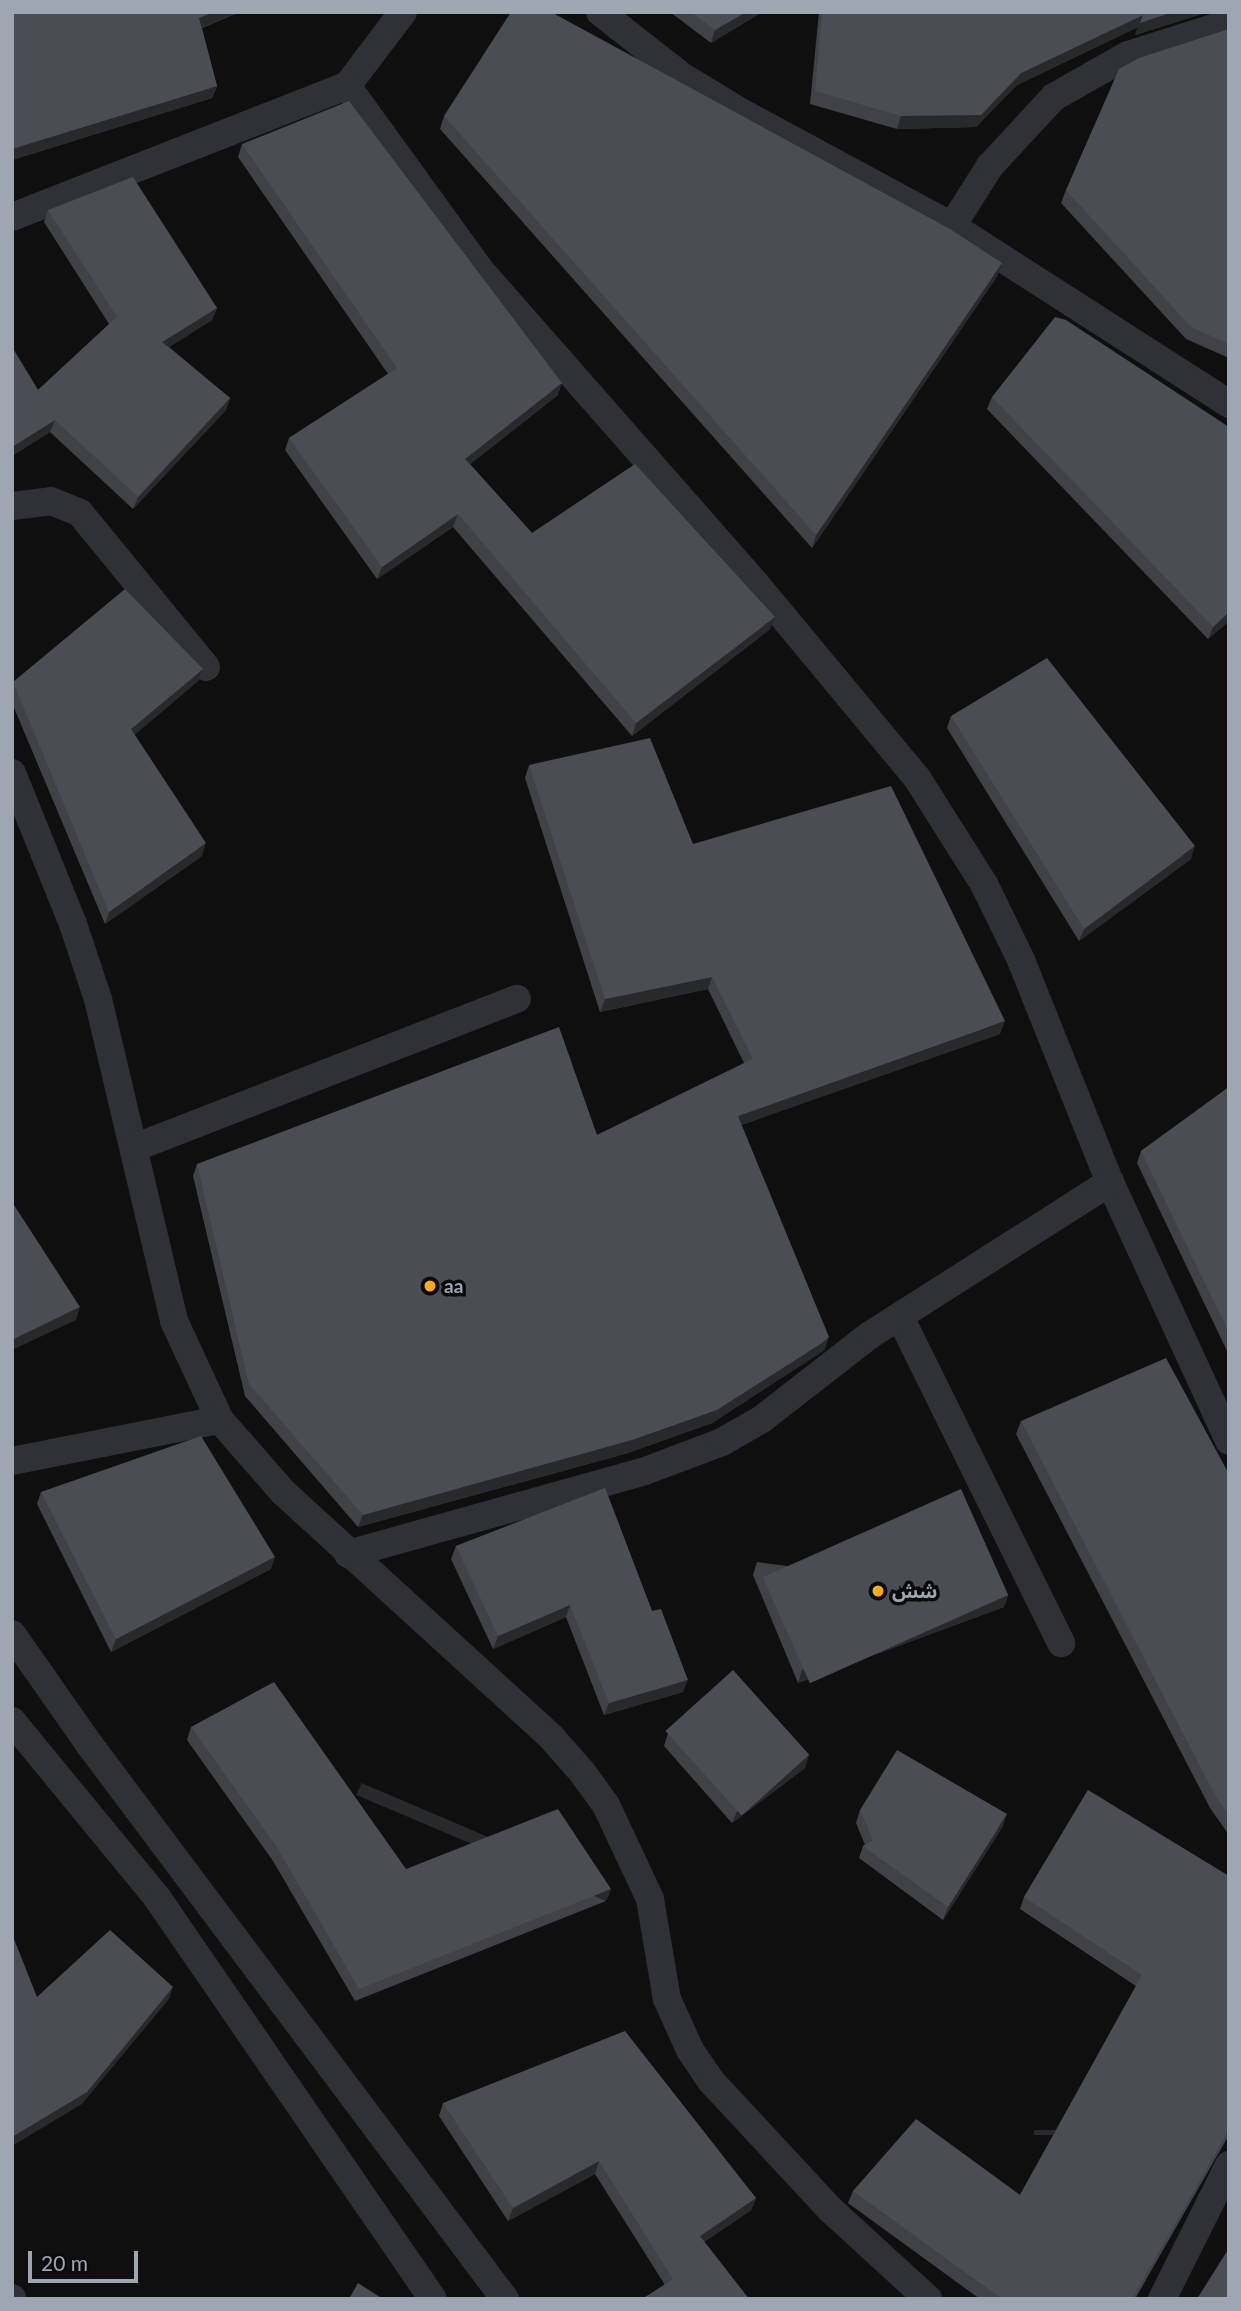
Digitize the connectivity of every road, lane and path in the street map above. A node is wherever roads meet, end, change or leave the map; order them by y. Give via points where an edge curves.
1 (403, 12) edge
2 (600, 12) edge
3 (1229, 23) edge
4 (347, 86) junction
5 (12, 217) edge
6 (952, 226) junction
7 (1229, 404) edge
8 (12, 506) edge
9 (206, 667) dead end
10 (12, 773) edge
11 (517, 999) dead end
12 (134, 1148) junction
13 (1110, 1182) junction
14 (900, 1317) junction
15 (220, 1420) junction
16 (1229, 1441) edge
17 (12, 1461) edge
18 (348, 1554) junction
19 (12, 1634) edge
20 (1061, 1643) dead end
21 (12, 1721) edge
22 (1229, 2165) edge
23 (433, 2299) edge
24 (505, 2299) edge
25 (928, 2299) edge
26 (1162, 2299) edge

1 - 4 street
2 - 6 street via 683,77
3 - 6 street via 1129,55 1054,97 990,166
4 - 5 street
4 - 13 street via 481,271 755,583 916,778 984,884 1021,960
6 - 7 street
8 - 9 street via 51,501 80,513
10 - 12 street via 86,962 113,1051
11 - 12 street
12 - 15 street via 174,1321
13 - 14 street
13 - 16 street
14 - 18 street via 831,1362 762,1419 687,1459
14 - 20 street
15 - 17 street
15 - 18 street via 283,1492
18 - 25 street via 552,1738 582,1772 606,1805 650,1899 667,1999 690,2050 711,2081 831,2210
19 - 24 street via 89,1744
21 - 23 street via 158,1899
22 - 26 street

